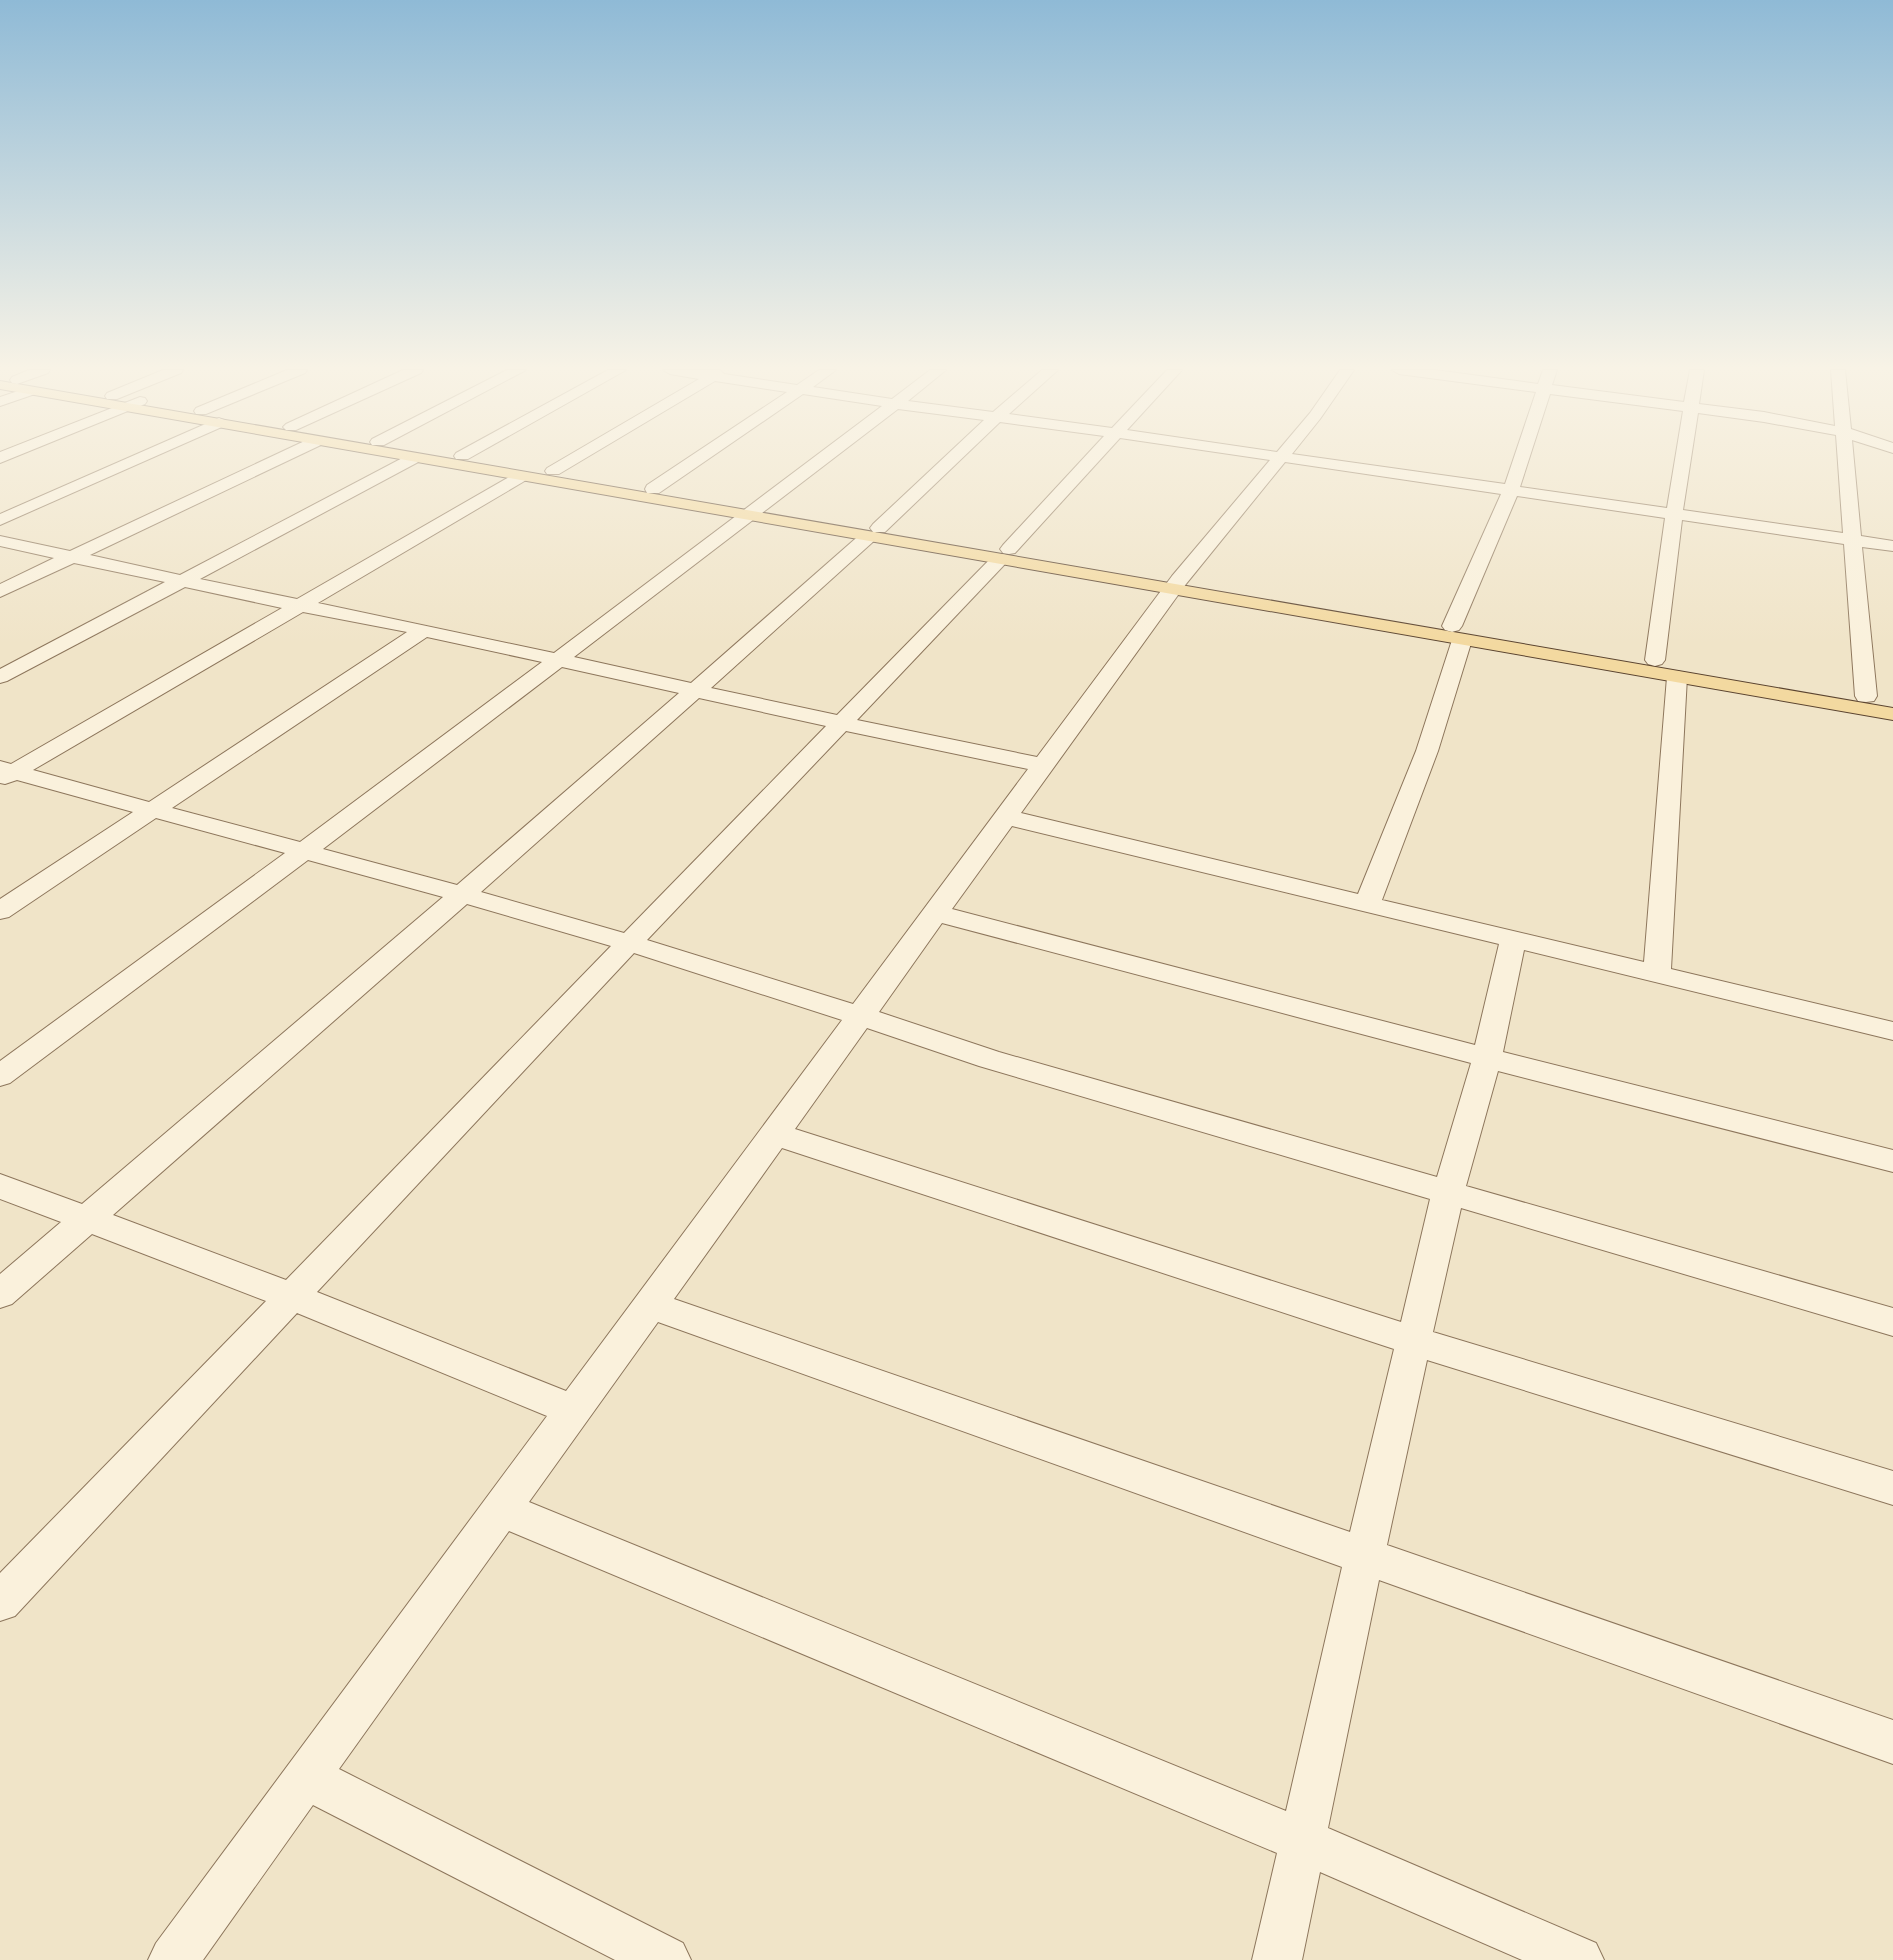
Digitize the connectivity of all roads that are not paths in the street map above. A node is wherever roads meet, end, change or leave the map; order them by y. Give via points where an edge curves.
1 (132, 461) edge
2 (272, 461) edge
3 (408, 461) edge
4 (441, 461) edge
5 (495, 461) edge
6 (569, 461) edge
7 (694, 461) edge
8 (819, 461) edge
9 (948, 461) edge
10 (1090, 461) edge
11 (1278, 461) edge
12 (1306, 461) edge
13 (1520, 461) edge
14 (1683, 461) edge
15 (1846, 461) edge
16 (553, 471) junction
17 (522, 476) junction
18 (653, 489) junction
19 (1511, 490) junction
20 (755, 511) junction
21 (1674, 515) junction
22 (0, 520) edge
23 (874, 532) junction
24 (1853, 540) junction
25 (0, 541) edge
26 (1893, 546) edge
27 (1004, 554) junction
28 (73, 556) junction
29 (183, 581) junction
30 (1176, 584) junction
31 (0, 591) edge
32 (301, 606) junction
33 (424, 630) junction
34 (1457, 633) junction
35 (556, 660) junction
36 (1655, 660) junction
37 (0, 677) edge
38 (1677, 677) junction
39 (696, 690) junction
40 (1866, 696) junction
41 (1893, 701) edge
42 (1893, 714) edge
43 (841, 723) junction
44 (1043, 765) junction
45 (5, 773) edge
46 (152, 810) junction
47 (1006, 817) junction
48 (303, 852) junction
49 (460, 894) junction
50 (1367, 905) junction
51 (0, 911) edge
52 (936, 913) junction
53 (1513, 940) junction
54 (629, 943) junction
55 (1656, 974) junction
56 (860, 1015) junction
57 (1893, 1031) edge
58 (1487, 1058) junction
59 (0, 1076) edge
60 (774, 1134) junction
61 (1893, 1161) edge
62 (0, 1186) edge
63 (1448, 1193) junction
64 (86, 1219) junction
65 (0, 1294) edge
66 (291, 1296) junction
67 (651, 1305) junction
68 (1893, 1322) edge
69 (1414, 1340) junction
70 (573, 1410) junction
71 (1893, 1488) edge
72 (501, 1509) junction
73 (1364, 1556) junction
74 (0, 1602) edge
75 (1893, 1742) edge
76 (306, 1778) junction
77 (1303, 1841) junction
78 (173, 1960) edge
79 (666, 1960) edge
80 (1277, 1960) edge
81 (1579, 1960) edge

1 - 22 street
2 - 28 street
3 - 29 street
4 - 17 main road
5 - 16 main road
6 - 16 street
7 - 18 street
8 - 20 street
9 - 23 street
10 - 27 street
11 - 30 street
12 - 19 street
13 - 19 street
14 - 21 street
15 - 24 street
16 - 18 main road
17 - 20 main road
17 - 32 street
18 - 20 main road
19 - 21 street
19 - 34 street
20 - 23 main road
20 - 35 street
21 - 24 street
21 - 36 street
23 - 27 main road
23 - 39 street
24 - 26 street
24 - 40 street
25 - 28 street
27 - 30 main road
27 - 43 street
28 - 29 street
28 - 31 street
29 - 32 street
29 - 37 street
30 - 34 main road
30 - 44 street
32 - 33 street
32 - 45 street
33 - 35 street
33 - 46 street
34 - 36 main road
34 - 38 main road
34 - 50 street via 1427,751
35 - 39 street
35 - 48 street
36 - 40 main road
38 - 42 main road
38 - 55 street
39 - 43 street
39 - 49 street
40 - 41 main road
43 - 44 street
43 - 54 street
44 - 47 street
45 - 46 street
46 - 48 street
46 - 51 street
47 - 50 street
47 - 52 street
48 - 49 street
48 - 59 street
49 - 54 street
49 - 64 street
50 - 53 street
52 - 56 street
52 - 58 street
53 - 55 street
53 - 58 street
54 - 56 street
54 - 66 street
55 - 57 street
56 - 60 street
56 - 63 street via 989,1059
58 - 61 street
58 - 63 street
60 - 67 street
60 - 69 street
62 - 64 street
63 - 68 street
63 - 69 street
64 - 65 street
64 - 66 street
66 - 70 street
66 - 74 street
67 - 70 street
67 - 73 street
69 - 71 street
69 - 73 street
70 - 72 street
72 - 76 street
72 - 77 street
73 - 75 street
73 - 77 street
76 - 78 street
76 - 79 street
77 - 80 street
77 - 81 street

